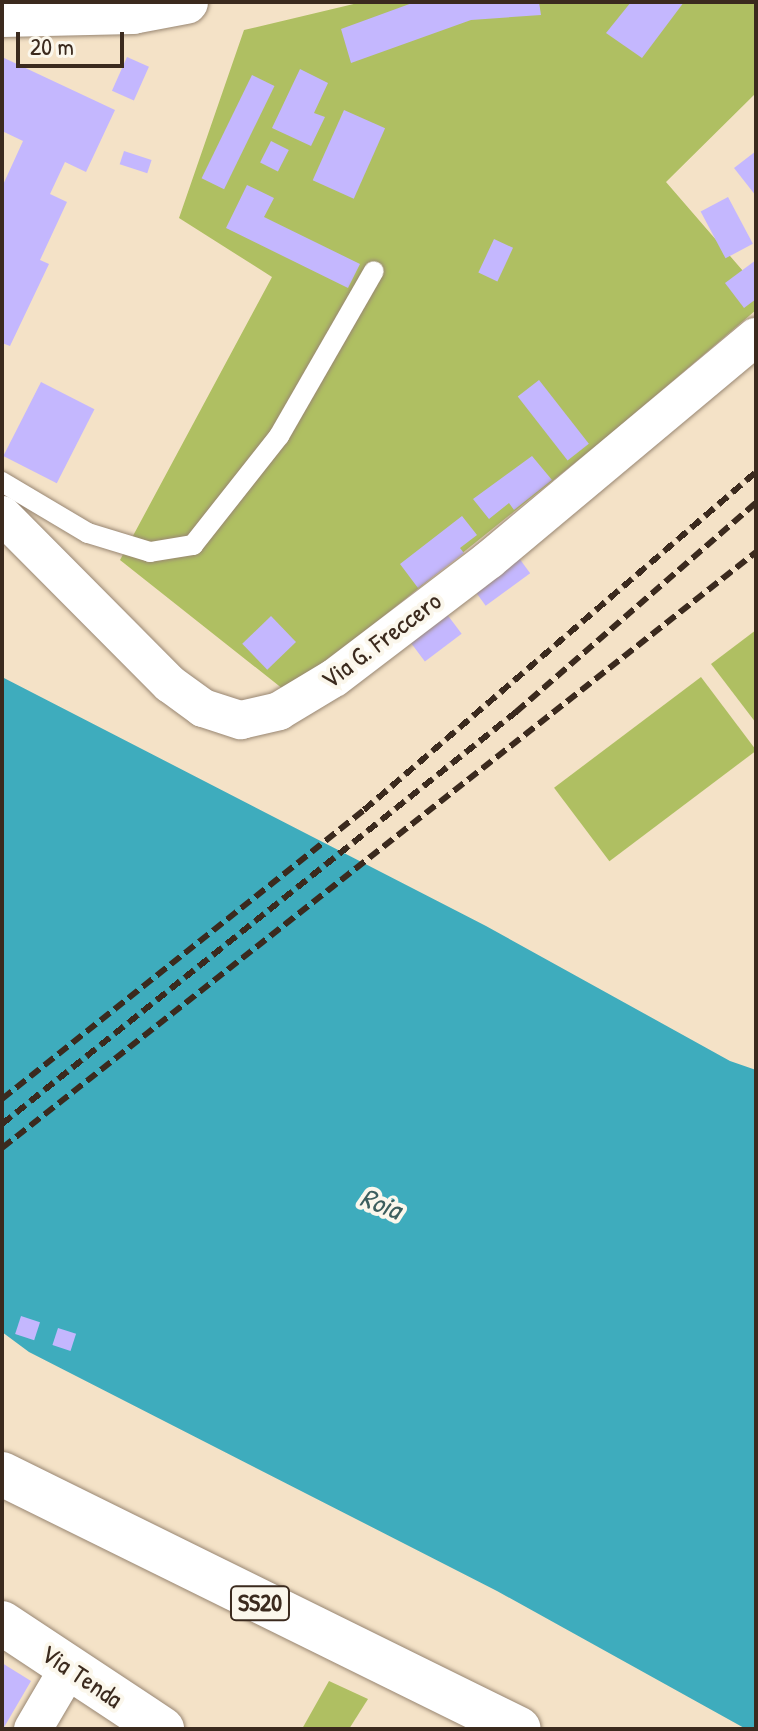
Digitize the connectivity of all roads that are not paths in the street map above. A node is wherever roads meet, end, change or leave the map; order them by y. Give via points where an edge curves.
1 (186, 2) edge
2 (2, 15) edge
3 (374, 271) dead end
4 (756, 337) edge
5 (2, 482) edge
6 (2, 515) edge
7 (2, 1474) edge
8 (2, 1623) edge
9 (70, 1666) junction
10 (33, 1729) edge
11 (162, 1729) edge
12 (519, 1729) edge

1 - 2 main road via 133,12
3 - 5 lane via 279,436 193,545 150,552 88,533
4 - 6 street, Via G. Freccero via 489,560 334,678 266,714 241,720 203,708 170,684
7 - 12 main road, SS20
8 - 9 main road, Via Tenda
9 - 10 street
9 - 11 main road, Via Tenda

